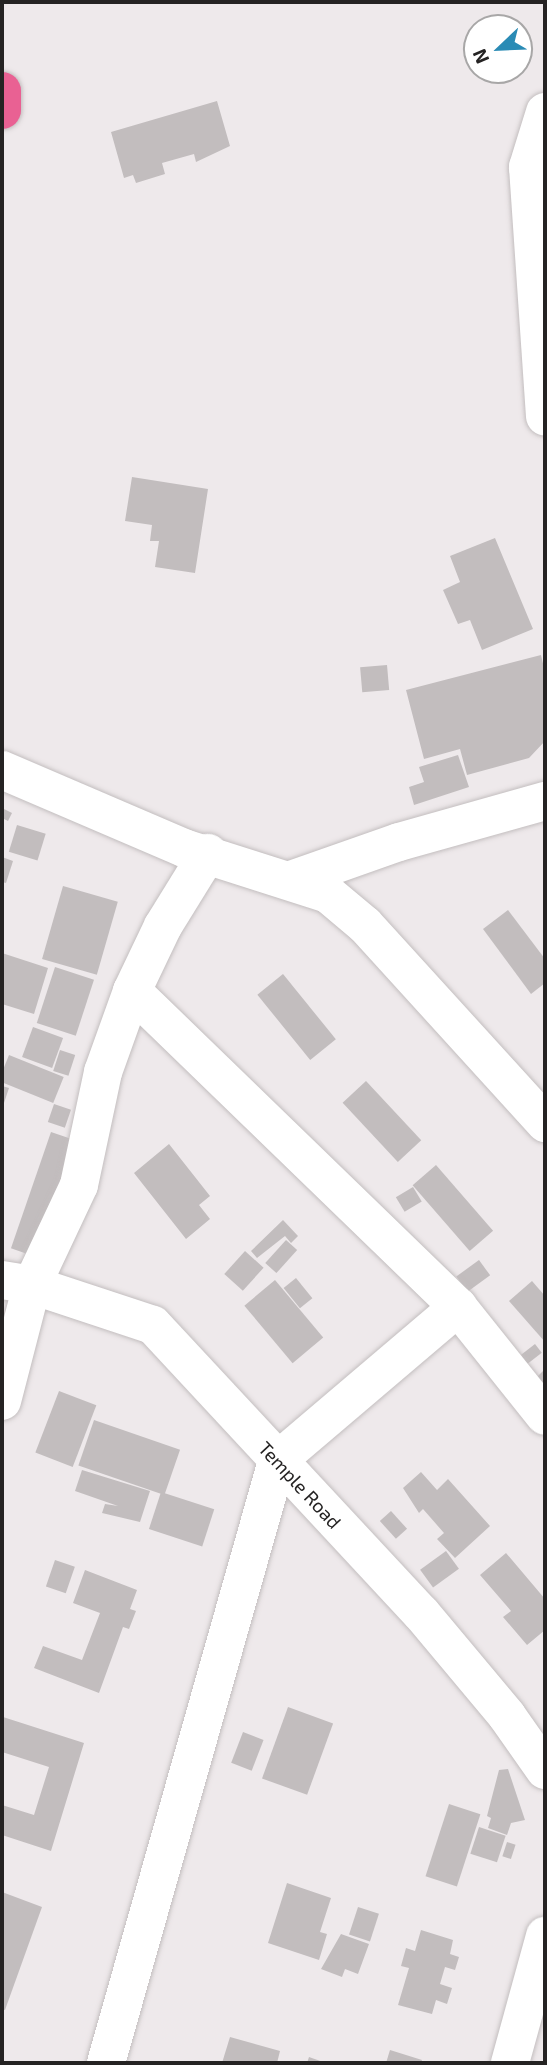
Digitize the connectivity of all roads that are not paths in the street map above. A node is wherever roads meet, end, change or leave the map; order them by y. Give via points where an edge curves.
1 (2, 91) edge
2 (2, 110) edge
3 (545, 112) edge
4 (545, 416) edge
5 (2, 770) edge
6 (545, 802) edge
7 (208, 853) junction
8 (292, 880) junction
9 (132, 991) junction
10 (545, 1123) edge
11 (17, 1282) edge
12 (458, 1307) junction
13 (2, 1401) edge
14 (545, 1416) edge
15 (277, 1461) junction
16 (545, 1770) edge
17 (545, 1936) edge
18 (106, 2063) edge
19 (510, 2063) edge

1 - 2 highway
3 - 4 street via 528,167
5 - 7 street via 184,848
6 - 8 street via 399,842
7 - 8 street
7 - 9 street via 163,926
8 - 10 street via 328,894 365,925
9 - 11 street via 103,1072 79,1185
9 - 12 street
11 - 13 street
11 - 15 street, Temple Road via 153,1325
12 - 14 street
12 - 15 street
15 - 16 street, Temple Road via 421,1613 507,1716
15 - 18 street
17 - 19 street

